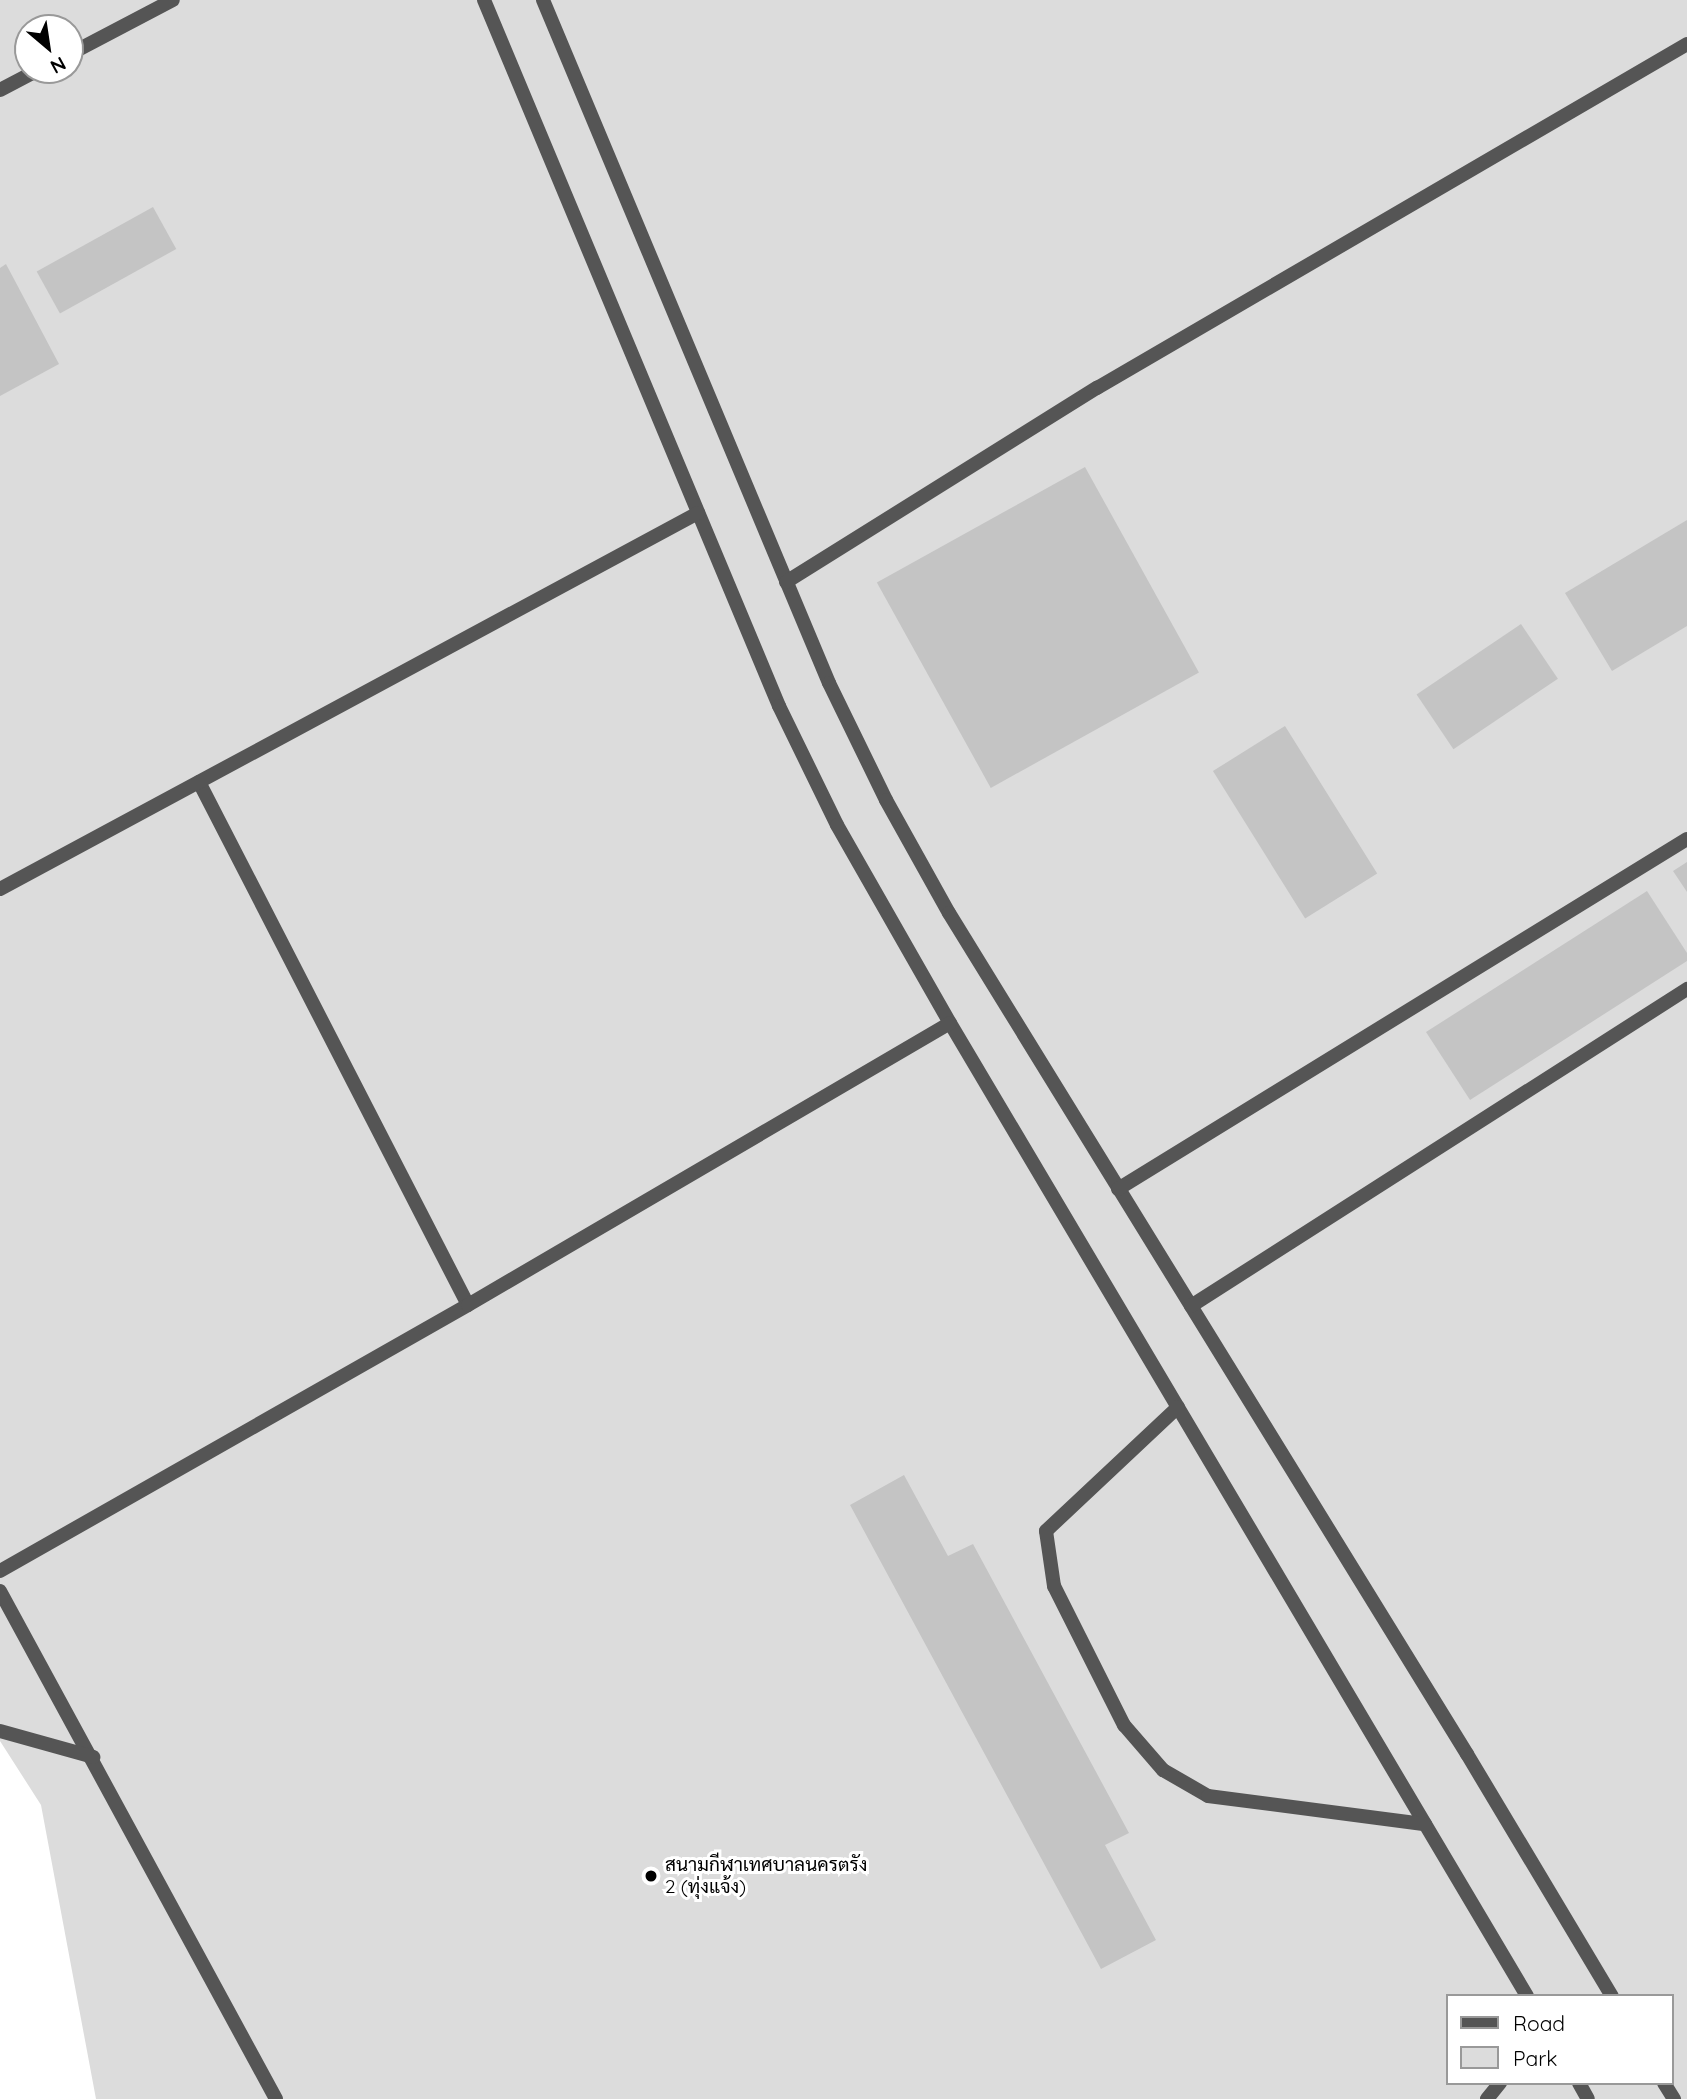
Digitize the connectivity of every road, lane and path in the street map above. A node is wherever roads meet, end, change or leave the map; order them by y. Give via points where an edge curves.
1 (173, 0) edge
2 (484, 0) edge
3 (543, 0) edge
4 (1687, 44) edge
5 (84, 47) edge
6 (698, 513) junction
7 (786, 582) junction
8 (199, 782) junction
9 (1687, 839) edge
10 (0, 889) edge
11 (1687, 989) edge
12 (950, 1023) junction
13 (1118, 1189) junction
14 (468, 1305) junction
15 (1191, 1306) junction
16 (1178, 1407) junction
17 (0, 1571) edge
18 (0, 1591) edge
19 (0, 1731) edge
20 (93, 1758) junction
21 (1425, 1824) junction
22 (1526, 1994) edge
23 (1611, 1994) edge
24 (1498, 2085) edge
25 (275, 2099) edge
26 (1487, 2099) edge

1 - 5 street
2 - 6 street
3 - 7 street
4 - 7 street via 1097,388
6 - 8 street
6 - 12 street via 779,706 831,813
7 - 13 street via 828,683 886,800 949,913
8 - 10 street
8 - 14 street
9 - 13 street
11 - 15 street
12 - 14 street
12 - 16 street
13 - 15 street
14 - 17 street
15 - 23 street
16 - 21 street
16 - 21 street via 1046,1531 1054,1586 1124,1725 1163,1770 1208,1796
18 - 20 street
19 - 20 street
20 - 25 street
21 - 22 street
24 - 26 street

